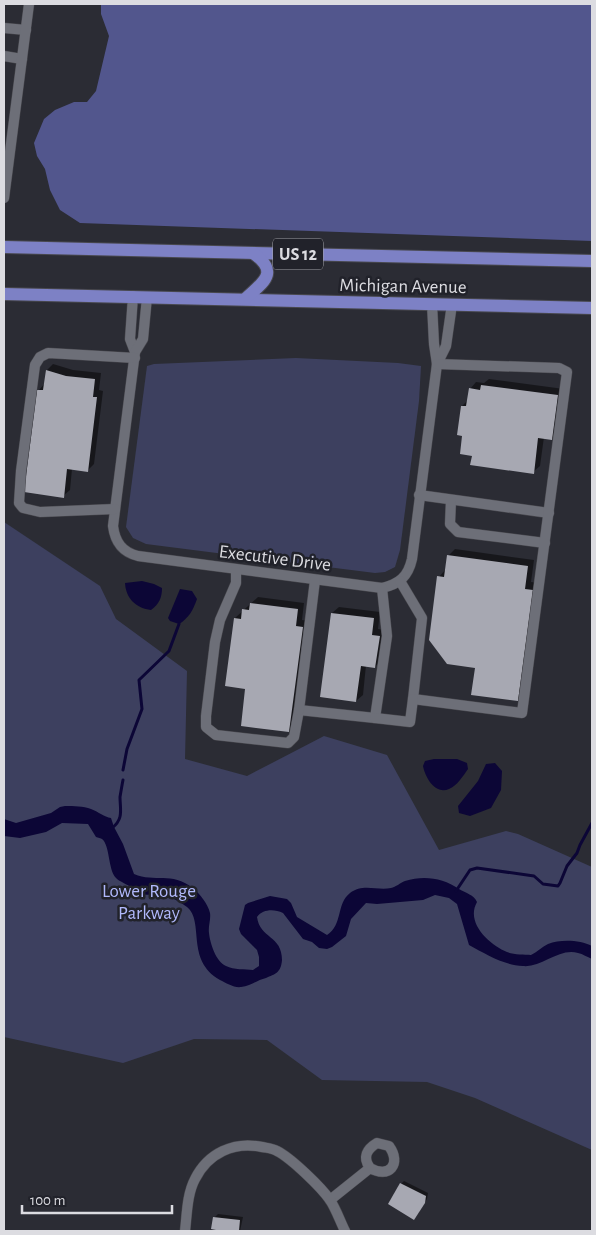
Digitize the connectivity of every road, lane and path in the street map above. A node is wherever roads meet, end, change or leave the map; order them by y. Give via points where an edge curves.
1 (29, 4) edge
2 (4, 28) edge
3 (26, 30) junction
4 (4, 56) edge
5 (22, 59) junction
6 (7, 149) edge
7 (4, 198) edge
8 (4, 247) edge
9 (253, 253) junction
10 (592, 262) edge
11 (4, 294) edge
12 (133, 296) junction
13 (147, 297) junction
14 (245, 299) junction
15 (432, 304) junction
16 (452, 304) junction
17 (592, 308) edge
18 (135, 355) junction
19 (437, 364) junction
20 (419, 495) junction
21 (451, 500) junction
22 (115, 509) junction
23 (549, 513) junction
24 (545, 543) junction
25 (236, 570) junction
26 (315, 580) junction
27 (400, 581) junction
28 (382, 588) junction
29 (413, 699) junction
30 (299, 710) junction
31 (375, 718) junction
32 (370, 1168) dead end
33 (330, 1200) junction
34 (184, 1231) edge
35 (345, 1231) edge

1 - 3 street
2 - 3 street
3 - 5 street
4 - 5 street
5 - 6 street
6 - 7 street
8 - 9 main road, Michigan Avenue / US 12
9 - 10 main road, Michigan Avenue / US 12
9 - 14 main road via 268,270 261,285
11 - 12 main road, Michigan Avenue
12 - 13 main road, Michigan Avenue
12 - 18 street, Executive Drive via 130,338
13 - 14 main road, Michigan Avenue
13 - 18 street, Executive Drive via 142,338
14 - 15 main road, Michigan Avenue
15 - 16 main road, Michigan Avenue
15 - 19 street
16 - 17 main road, Michigan Avenue
16 - 19 street via 446,346
18 - 22 street, Executive Drive
18 - 22 street via 48,353 40,357 35,365 21,471 19,503 23,508 40,512
19 - 20 street
19 - 23 street via 559,368 566,372
20 - 21 street
20 - 27 street via 410,568
21 - 23 street
21 - 24 street via 450,524 458,532
22 - 25 street, Executive Drive via 114,534 120,546 132,554
23 - 24 street
24 - 29 street via 522,713
25 - 26 street, Executive Drive
25 - 30 street via 236,583 220,620 215,642 206,727 216,735 288,743 294,737
26 - 28 street, Executive Drive
26 - 30 street
27 - 28 street, Executive Drive
27 - 29 street via 422,618
28 - 31 street via 388,636
29 - 31 street via 410,722
30 - 31 street
32 - 33 street
33 - 34 street via 296,1164 276,1150 252,1145 230,1147 219,1152 200,1170 190,1193
33 - 35 street

